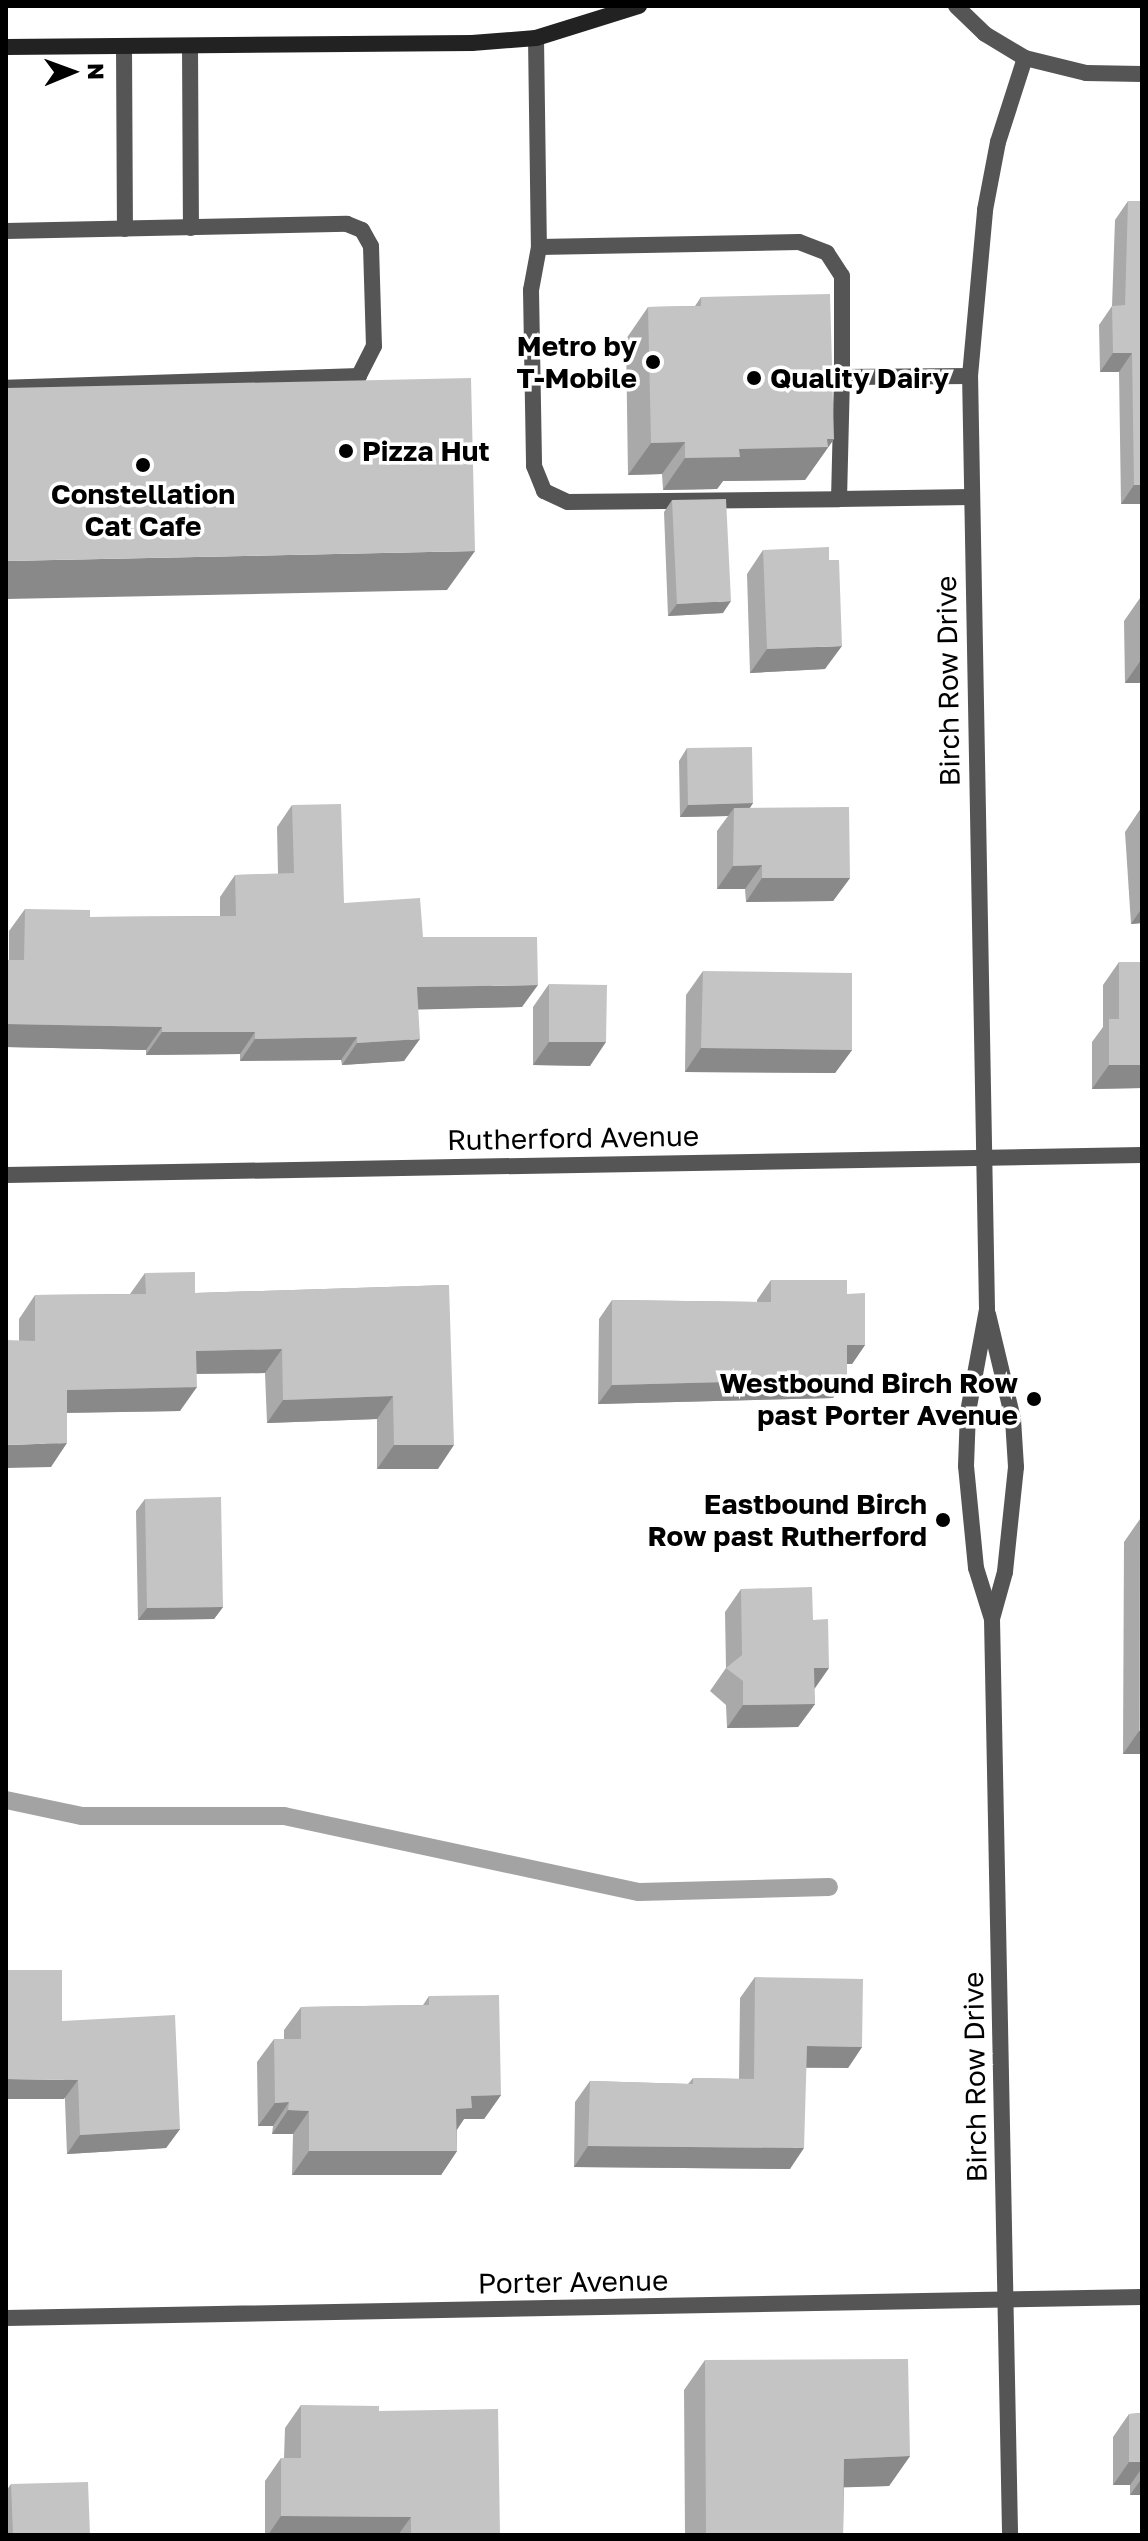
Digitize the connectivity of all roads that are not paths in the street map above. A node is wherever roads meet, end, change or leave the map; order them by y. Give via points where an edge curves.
1 (639, 6) edge
2 (956, 6) edge
3 (536, 38) junction
4 (124, 46) junction
5 (190, 46) junction
6 (6, 47) edge
7 (1025, 58) junction
8 (1142, 74) edge
9 (191, 228) junction
10 (125, 229) junction
11 (6, 231) edge
12 (539, 247) junction
13 (970, 376) junction
14 (842, 377) junction
15 (6, 388) edge
16 (971, 497) junction
17 (839, 499) junction
18 (1142, 1155) edge
19 (983, 1158) junction
20 (6, 1175) edge
21 (987, 1309) junction
22 (992, 1619) junction
23 (1142, 2297) edge
24 (1006, 2300) junction
25 (6, 2318) edge
26 (1010, 2535) edge

1 - 3 main road
2 - 7 street via 985,34
3 - 5 main road
3 - 12 street
4 - 5 main road
4 - 6 main road
4 - 10 street
5 - 9 street
7 - 8 street via 1086,73
7 - 13 street, Birch Row Drive via 998,142 985,210
9 - 10 street
9 - 15 street via 347,224 362,230 371,246 374,346 359,376
10 - 11 street
12 - 14 street via 799,242 827,253 842,276
12 - 17 street via 531,290 534,466 544,491 568,502
13 - 14 street
13 - 16 street, Birch Row Drive
14 - 17 street
16 - 17 street
16 - 19 street, Birch Row Drive
18 - 19 street, Rutherford Avenue
19 - 20 street, Rutherford Avenue
19 - 21 street, Birch Row Drive
21 - 22 street, Birch Row Drive via 968,1412 966,1466 976,1568
21 - 22 street, Birch Row Drive via 1013,1419 1016,1467 1012,1523
22 - 24 street, Birch Row Drive
23 - 24 street, Porter Avenue
24 - 25 street, Porter Avenue
24 - 26 street, Birch Row Drive

